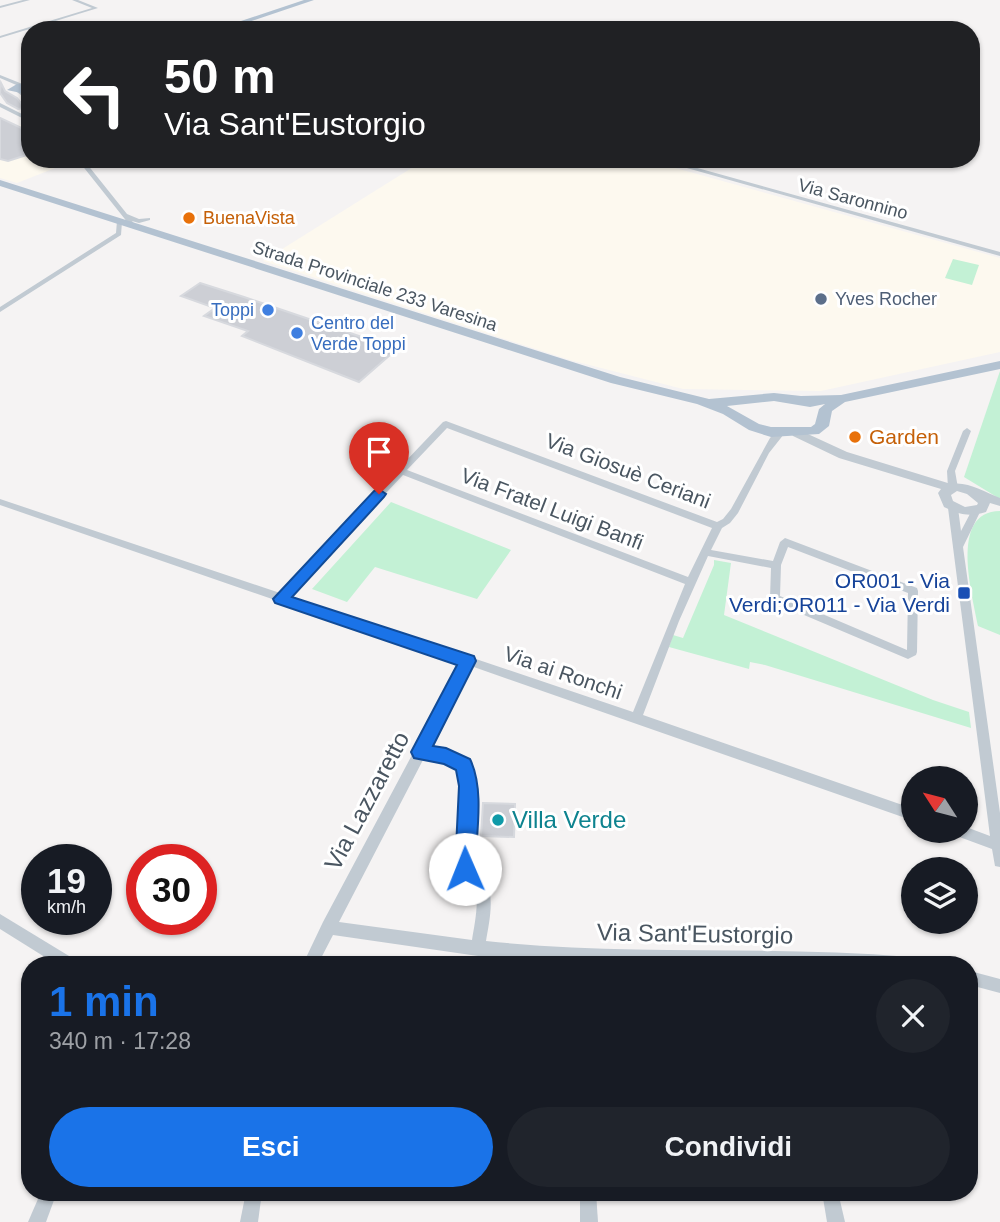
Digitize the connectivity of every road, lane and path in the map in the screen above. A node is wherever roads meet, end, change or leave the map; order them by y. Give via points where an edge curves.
1 (28, 0) edge
2 (74, 0) edge
3 (312, 0) edge
4 (0, 7) edge
5 (58, 21) edge
6 (246, 21) edge
7 (21, 32) edge
8 (0, 37) edge
9 (0, 76) edge
10 (20, 87) edge
11 (1, 94) edge
12 (0, 105) edge
13 (21, 116) edge
14 (86, 168) edge
15 (689, 168) edge
16 (0, 183) edge
17 (148, 219) dead end
18 (126, 222) junction
19 (1000, 254) edge
20 (0, 310) edge
21 (1000, 365) edge
22 (841, 399) junction
23 (750, 400) junction
24 (800, 400) junction
25 (702, 401) junction
26 (745, 420) junction
27 (823, 421) junction
28 (967, 431) dead end
29 (781, 432) junction
30 (797, 433) junction
31 (850, 457) junction
32 (955, 466) junction
33 (400, 471) junction
34 (949, 491) junction
35 (973, 492) junction
36 (0, 502) edge
37 (1000, 502) edge
38 (953, 508) junction
39 (1000, 510) edge
40 (979, 511) junction
41 (718, 526) junction
42 (958, 547) junction
43 (704, 552) junction
44 (776, 565) junction
45 (690, 582) junction
46 (281, 599) junction
47 (468, 661) junction
48 (636, 718) junction
49 (420, 752) junction
50 (901, 810) edge
51 (997, 818) edge
52 (978, 838) edge
53 (998, 845) edge
54 (1000, 861) edge
55 (0, 920) edge
56 (328, 927) junction
57 (478, 949) junction
58 (56, 956) edge
59 (314, 956) edge
60 (540, 956) edge
61 (978, 980) edge
62 (1000, 986) edge
63 (45, 1201) edge
64 (252, 1201) edge
65 (588, 1201) edge
66 (832, 1201) edge
67 (37, 1222) edge
68 (249, 1222) edge
69 (589, 1222) edge
70 (836, 1222) edge

1 - 4 street
2 - 5 street via 96,8
3 - 6 main road
7 - 8 street
9 - 10 street
10 - 11 main road
12 - 13 street
14 - 18 street
15 - 19 street, Via Saronnino
16 - 18 main road, Strada Provinciale 233 Varesina
17 - 18 street
18 - 20 street via 119,234
18 - 25 main road, Strada Provinciale 233 Varesina via 616,380
21 - 22 main road
22 - 24 main road
22 - 27 main road via 830,406
23 - 24 main road
23 - 25 main road
23 - 26 main road via 741,408
24 - 27 main road via 816,407
25 - 26 main road
26 - 29 main road via 761,430
27 - 30 main road via 814,432
27 - 31 street via 828,438
28 - 32 street
29 - 30 main road
29 - 41 street via 769,444 731,517
30 - 31 street
31 - 34 street
32 - 34 street
32 - 35 street via 956,475
33 - 41 street, Via Giosuè Ceriani via 446,424
33 - 45 street, Via Fratel Luigi Banfi
33 - 46 street
34 - 35 street
34 - 38 street
35 - 37 street
35 - 40 street via 984,503
36 - 46 street, Via ai Ronchi
38 - 40 street
38 - 42 street
39 - 40 street
40 - 42 street
41 - 43 street, Via Giosuè Ceriani
42 - 51 street
43 - 44 street
43 - 45 street, Via Giosuè Ceriani
44 - 44 street via 775,598 908,655 912,652 913,590 785,542
45 - 48 street, Via Giosuè Ceriani
46 - 47 street, Via ai Ronchi
47 - 48 street, Via ai Ronchi
47 - 49 street, Via Lazzaretto
48 - 50 street, Via ai Ronchi
49 - 56 street, Via Lazzaretto
49 - 57 street via 459,760 466,770 464,863 484,892
51 - 53 street
52 - 53 street
53 - 54 street
55 - 58 street
56 - 57 street, Via Sant'Eustorgio
56 - 59 street, Via Lazzaretto
57 - 60 street, Via Sant'Eustorgio
61 - 62 street
63 - 67 street
64 - 68 street
65 - 69 street
66 - 70 street

